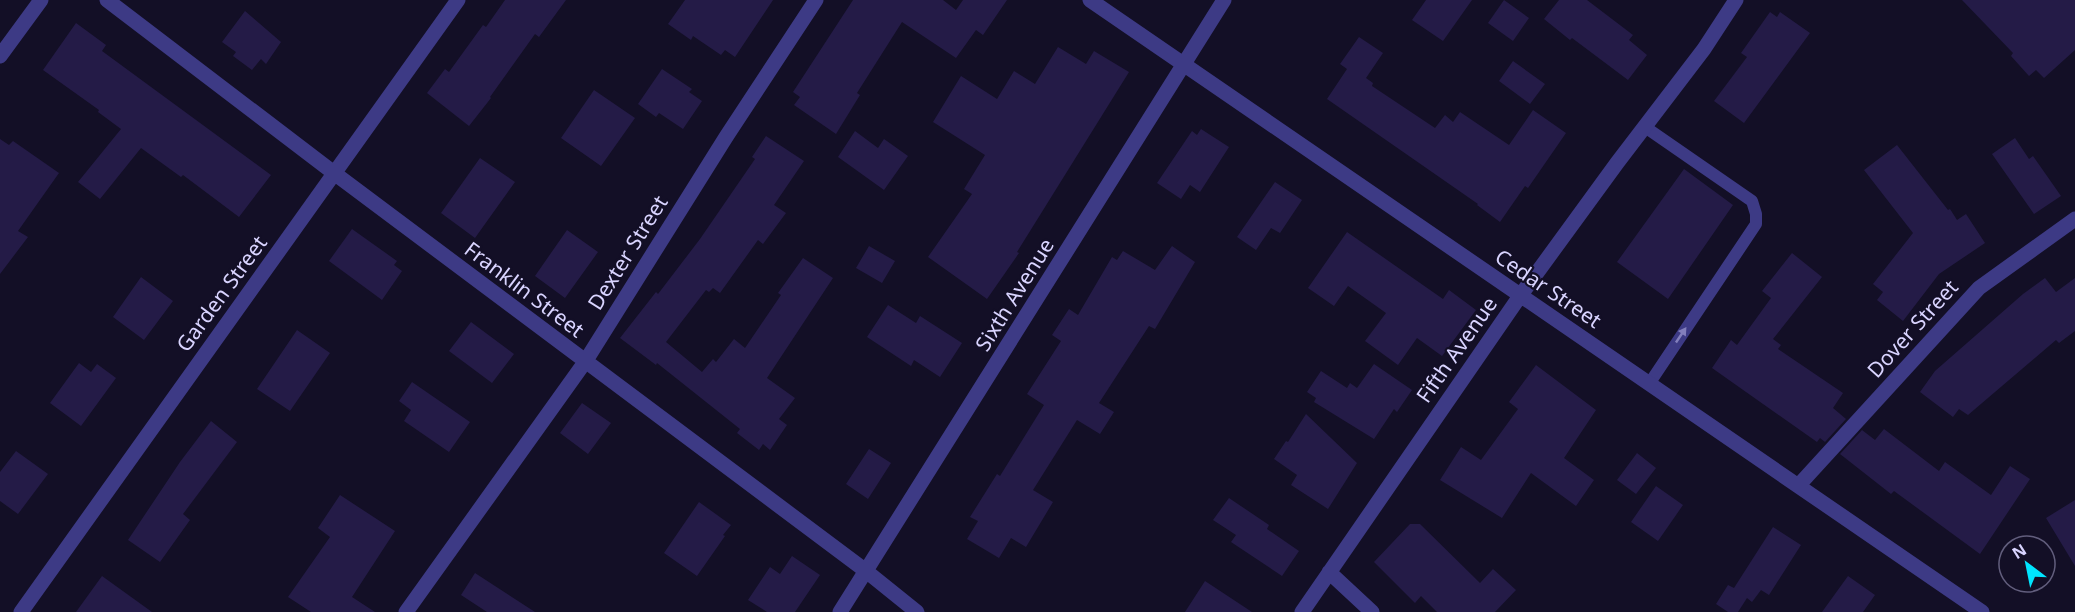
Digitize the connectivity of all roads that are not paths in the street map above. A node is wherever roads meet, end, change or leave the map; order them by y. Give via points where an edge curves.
1 (41, 0) edge
2 (107, 0) edge
3 (458, 0) edge
4 (816, 0) edge
5 (1090, 0) edge
6 (1224, 0) edge
7 (1736, 0) edge
8 (0, 56) edge
9 (1184, 65) junction
10 (1645, 127) junction
11 (334, 174) junction
12 (2075, 219) edge
13 (1520, 296) junction
14 (585, 362) junction
15 (1649, 384) junction
16 (1798, 486) junction
17 (866, 571) junction
18 (1329, 572) junction
19 (21, 612) edge
20 (406, 612) edge
21 (840, 612) edge
22 (917, 612) edge
23 (1302, 612) edge
24 (1372, 612) edge
25 (1982, 612) edge

1 - 8 street
2 - 11 street, Franklin Street
3 - 11 street, Garden Street
4 - 14 street, Dexter Street
5 - 9 street, Cedar Street
6 - 9 street, Sixth Avenue
7 - 10 street, Fifth Avenue
9 - 13 street, Cedar Street
9 - 17 street, Sixth Avenue
10 - 13 street, Fifth Avenue
15 -> 10 lane via 1756,224 1752,201
11 - 14 street, Franklin Street
11 - 19 street, Garden Street
12 - 16 street, Dover Street via 1979,288
13 - 15 street, Cedar Street
13 - 18 street, Fifth Avenue
14 - 17 street, Franklin Street
14 - 20 street, Dexter Street
15 - 16 street, Cedar Street
16 - 25 street, Cedar Street
17 - 21 street, Sixth Avenue
17 - 22 street, Franklin Street
18 - 23 street, Fifth Avenue
18 - 24 street

